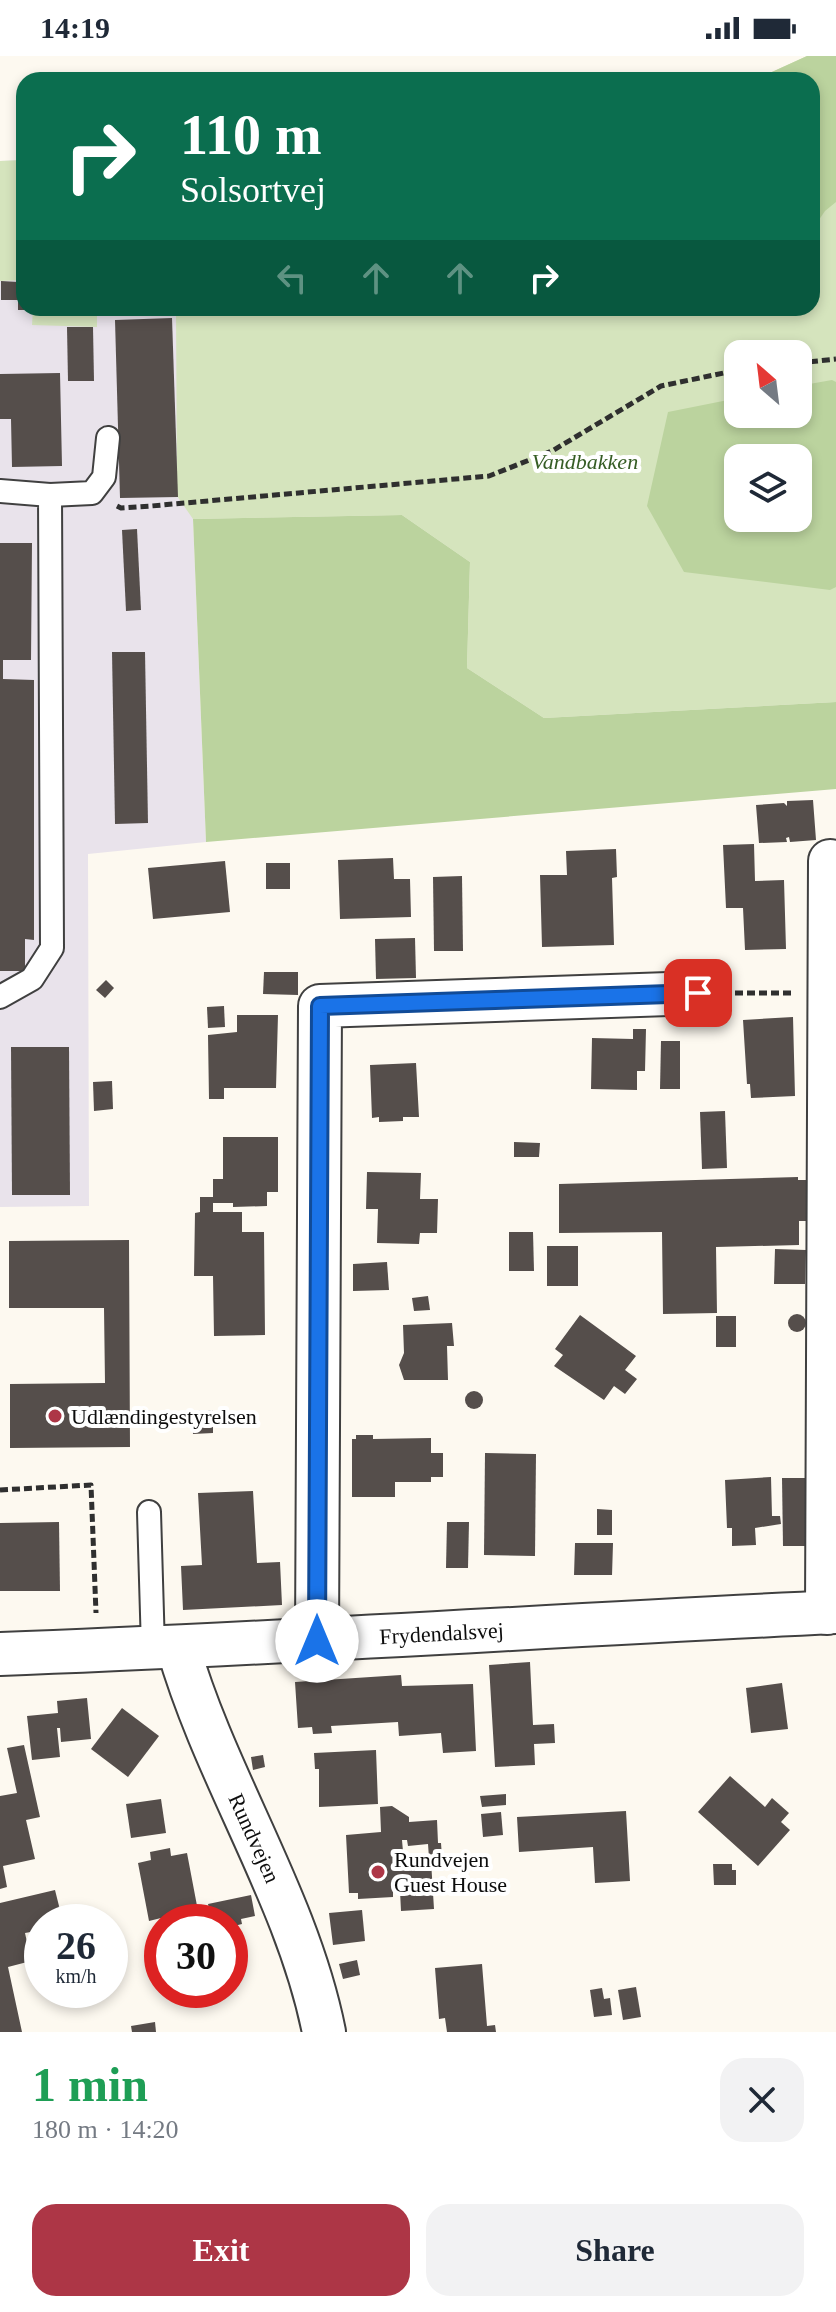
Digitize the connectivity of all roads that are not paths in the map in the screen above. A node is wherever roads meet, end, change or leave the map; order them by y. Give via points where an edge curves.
1 (108, 438) dead end
2 (0, 491) edge
3 (50, 495) junction
4 (832, 882) edge
5 (698, 993) road end
6 (0, 997) edge
7 (149, 1512) dead end
8 (832, 1613) edge
9 (317, 1641) junction
10 (166, 1647) junction
11 (0, 1654) edge
12 (324, 2032) edge

1 - 3 lane via 104,477 92,493
2 - 3 lane
3 - 6 lane via 52,948 32,979
4 - 8 street
5 - 9 street via 320,1006
7 - 10 lane
8 - 9 street, Frydendalsvej
9 - 10 street, Frydendalsvej
10 - 11 street, Frydendalsvej
10 - 12 street, Rundvejen via 192,1692 281,1897 317,1995

